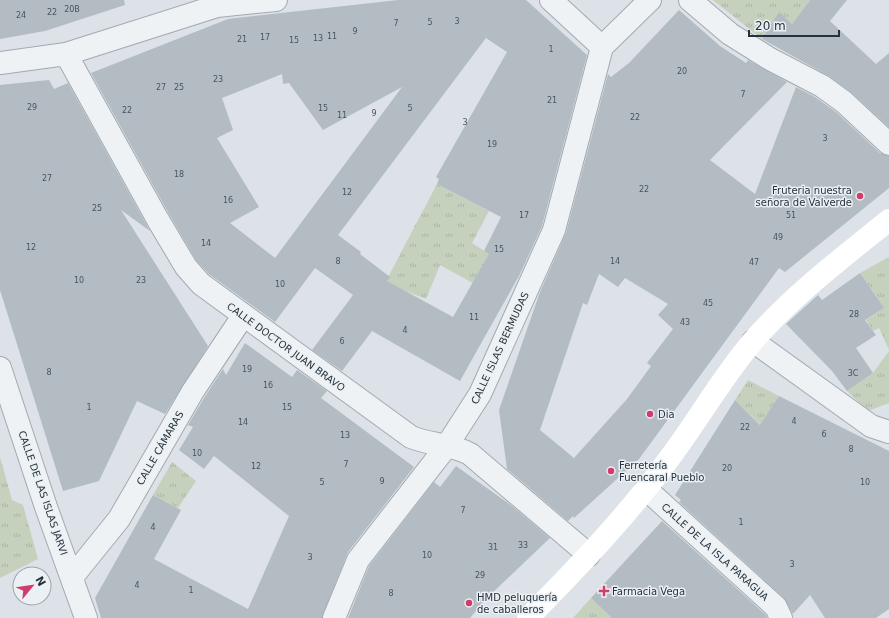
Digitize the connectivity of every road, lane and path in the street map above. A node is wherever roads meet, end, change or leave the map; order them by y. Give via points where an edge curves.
1 (276, 0) edge
2 (551, 0) edge
3 (650, 0) edge
4 (690, 0) edge
5 (602, 47) junction
6 (66, 54) junction
7 (0, 63) edge
8 (889, 144) edge
9 (889, 220) edge
10 (243, 316) junction
11 (753, 341) junction
12 (0, 368) edge
13 (889, 432) edge
14 (446, 447) junction
15 (646, 489) junction
16 (589, 556) junction
17 (73, 576) junction
18 (86, 618) edge
19 (334, 618) edge
20 (528, 618) edge
21 (781, 618) edge

1 - 6 street via 217,6
2 - 5 street
3 - 5 street
4 - 8 street via 730,34 770,59 822,86 844,102
5 - 14 street, CALLE ISLAS BERMUDAS via 554,230 480,394
6 - 7 street
6 - 10 street, CALLE DOCTOR JUAN BRAVO via 186,267 201,284
9 - 11 main road via 785,307
10 - 14 street, CALLE DOCTOR JUAN BRAVO via 411,437
10 - 17 street, CALLE CÁMARAS via 193,391 119,519
11 - 13 street via 870,426
11 - 15 main road
12 - 17 street, CALLE DE LAS ISLAS JARVI via 46,507
14 - 16 street, CALLE DOCTOR JUAN BRAVO via 470,454
14 - 19 street, CALLE ISLAS BERMUDAS via 358,560
15 - 16 main road
15 - 21 street, CALLE DE LA ISLA PARAGUA via 776,607
16 - 20 main road
17 - 18 street, CALLE DE LAS ISLAS JARVI

